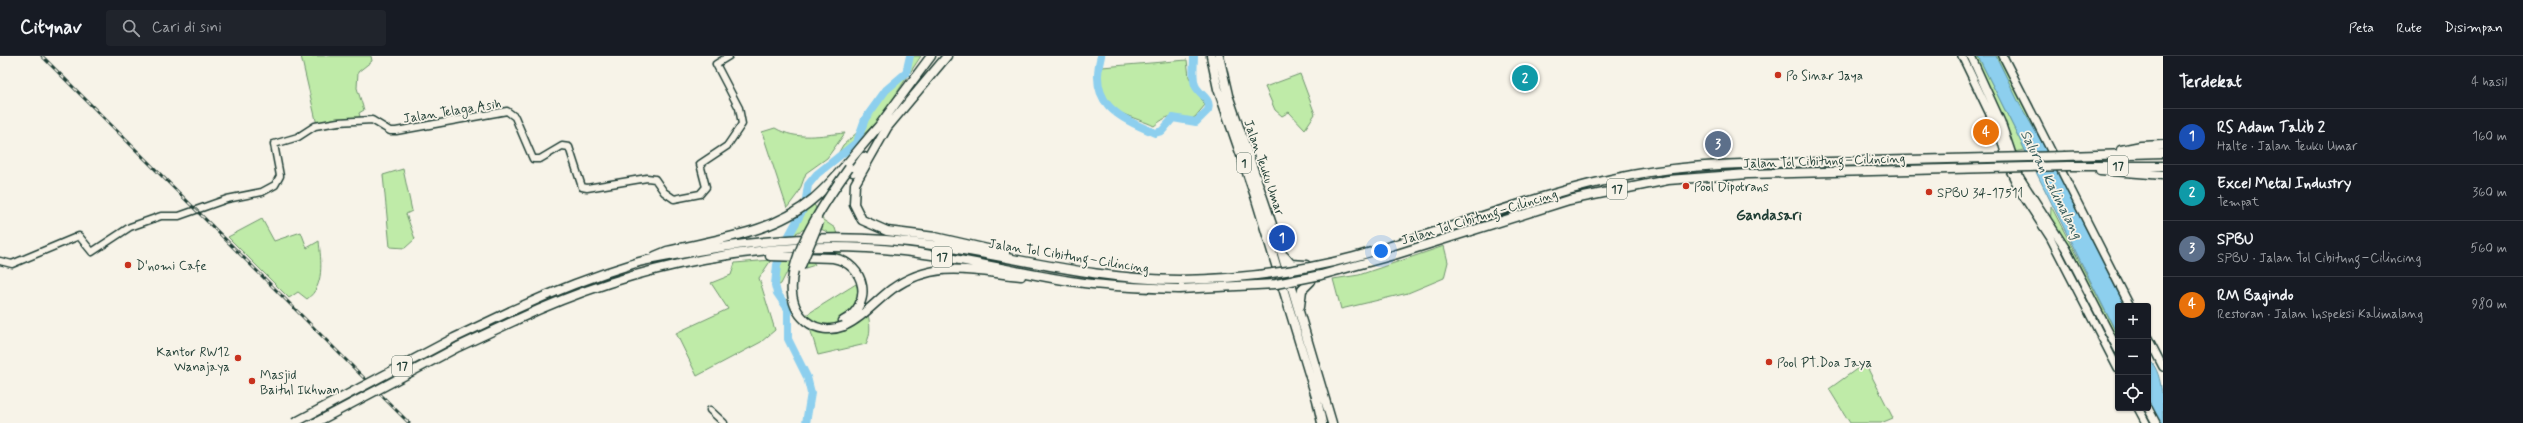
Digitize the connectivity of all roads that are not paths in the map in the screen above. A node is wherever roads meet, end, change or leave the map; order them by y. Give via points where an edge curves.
1 (729, 56) edge
2 (931, 56) edge
3 (947, 56) edge
4 (1211, 56) edge
5 (1219, 56) edge
6 (1962, 56) edge
7 (1971, 56) edge
8 (2003, 56) edge
9 (888, 126) junction
10 (2163, 146) edge
11 (2163, 153) edge
12 (2105, 154) junction
13 (2061, 162) junction
14 (2015, 163) junction
15 (1248, 165) junction
16 (2163, 166) edge
17 (849, 168) junction
18 (1702, 171) junction
19 (2163, 175) edge
20 (2047, 226) junction
21 (796, 252) junction
22 (1282, 254) junction
23 (0, 260) edge
24 (640, 262) junction
25 (1310, 264) junction
26 (1286, 268) junction
27 (1076, 270) junction
28 (1311, 281) junction
29 (1084, 283) junction
30 (1281, 284) junction
31 (1291, 285) junction
32 (2129, 303) edge
33 (1300, 313) junction
34 (843, 324) junction
35 (2149, 339) edge
36 (2115, 344) edge
37 (2115, 363) edge
38 (2163, 367) edge
39 (710, 410) dead end
40 (2140, 411) edge
41 (2150, 411) edge
42 (294, 423) edge
43 (315, 423) edge
44 (724, 423) edge
45 (1322, 423) edge
46 (1332, 423) edge
47 (2146, 423) edge
48 (2156, 423) edge

1 - 23 street, Jalan Telaga Asih via 716,64 739,108 742,124 727,146 700,164 705,190 682,198 674,199 668,195 654,178 582,186 569,147 562,146 540,159 533,158 517,121 507,111 396,131 372,120 315,126 298,137 274,144 280,176 275,185 262,192 227,199 180,216 157,217 127,229 92,252 79,236 12,264
2 - 17 highway
3 - 9 highway
4 - 15 highway, Jalan Teuku Umar / 1 via 1218,89
5 - 15 highway, Jalan Teuku Umar / 1
6 - 14 main road
7 - 14 main road via 2001,122
8 - 13 main road
9 - 17 highway
9 - 27 highway via 855,184 855,207 865,223 887,231 936,237
10 - 12 highway via 2141,146
11 - 12 highway, 17
12 - 13 highway, Jalan Tol Cibitung–Cilincing / 17
13 - 14 main road, bridge
13 - 16 highway, Jalan Tol Cibitung–Cilincing / 17
13 - 19 highway via 2125,174
13 - 27 highway, Jalan Tol Cibitung–Cilincing / 17, bridge via 1747,164 1667,170 1566,190 1391,246 1319,265 1250,277 1148,280
13 - 29 highway, Jalan Tol Cibitung–Cilincing / 17, bridge via 1748,174 1668,180 1569,200 1394,255 1276,284 1179,289
13 - 32 main road
14 - 18 main road
14 - 20 main road via 2023,184
15 - 22 highway, Jalan Teuku Umar / 1
15 - 30 highway, Jalan Teuku Umar / 1
17 - 24 highway via 814,199 780,220 752,230 667,251
17 - 34 highway, bridge via 812,223 798,257 792,289 798,310 810,324 829,329
18 - 25 main road via 1663,172 1599,184 1354,258
18 - 28 main road via 1634,183 1548,205
20 - 36 main road via 2066,249
20 - 37 main road
21 - 29 highway, Jalan Tol Cibitung–Cilincing / 17 via 902,251
21 - 34 highway via 838,259 857,271 863,287 862,301 854,314
21 - 43 highway, 17, bridge via 726,255 645,272 571,296 458,347
22 - 25 highway via 1291,264
22 - 26 highway, Jalan Teuku Umar / 1
24 - 27 highway, Jalan Tol Cibitung–Cilincing / 17 via 754,243 846,237 932,245
24 - 42 highway, Jalan Tol Cibitung–Cilincing / 17, bridge via 570,286 511,311 454,338
25 - 26 main road
26 - 30 highway
26 - 31 highway, Jalan Teuku Umar / 1
28 - 31 main road
28 - 33 highway via 1302,290
29 - 34 highway via 954,269 926,271 910,277 856,319
30 - 45 highway, 1
31 - 33 highway, 1
33 - 46 highway, 1
35 - 38 main road
39 - 44 street
40 - 47 main road
41 - 48 main road

